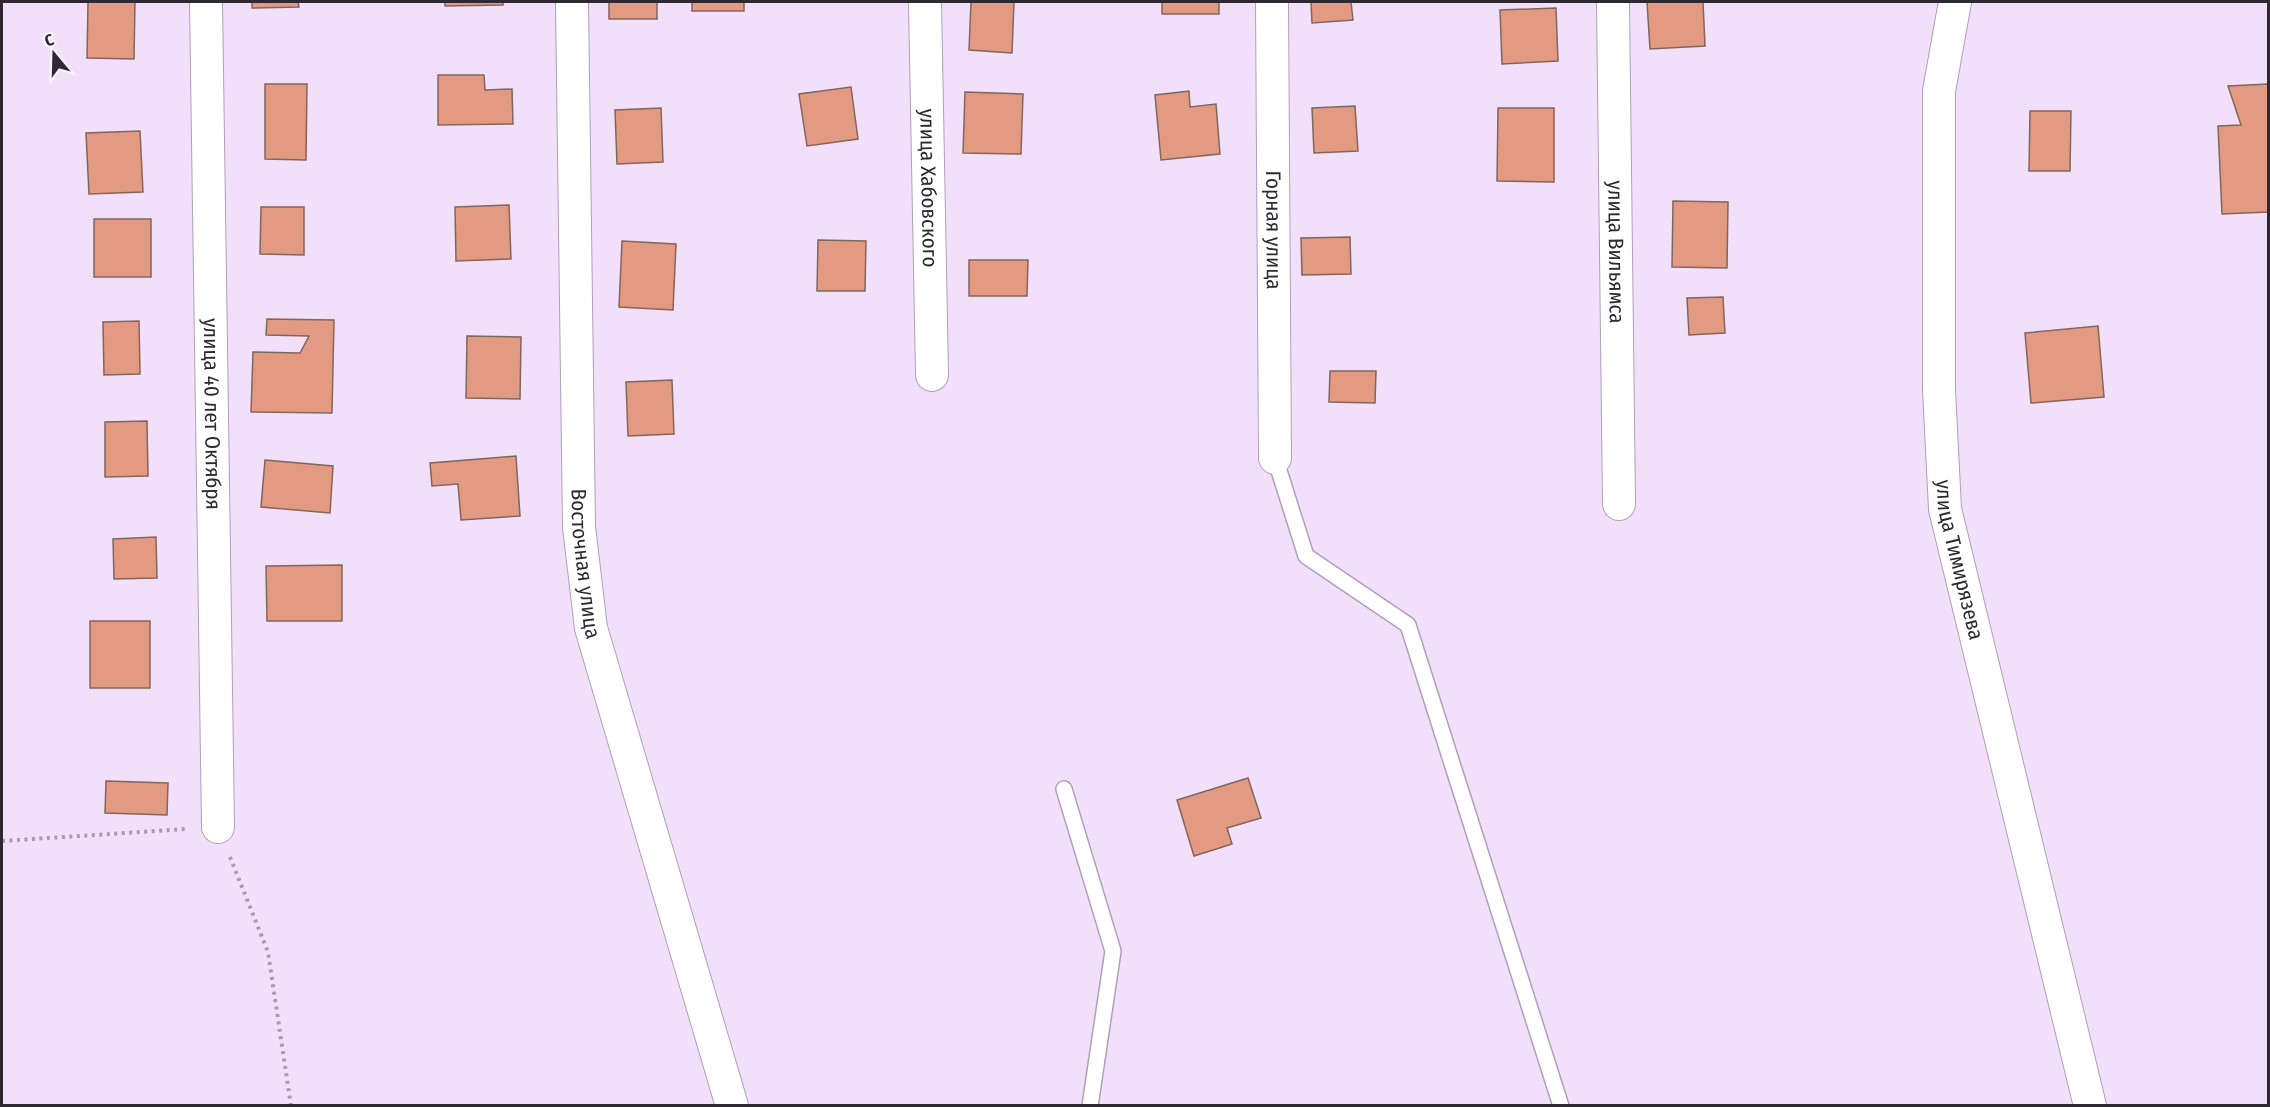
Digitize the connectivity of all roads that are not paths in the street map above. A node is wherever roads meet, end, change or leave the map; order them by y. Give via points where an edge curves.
1 (206, 2) edge
2 (572, 2) edge
3 (926, 2) edge
4 (1272, 2) edge
5 (1613, 2) edge
6 (1955, 2) edge
7 (932, 375) dead end
8 (1275, 458) joint
9 (1619, 504) dead end
10 (1064, 789) dead end
11 (218, 827) road end
12 (732, 1106) edge
13 (1090, 1106) edge
14 (1561, 1106) edge
15 (2090, 1106) edge

1 - 11 street, улица 40 лет Октября
2 - 12 street, Восточная улица via 579,526 591,628
3 - 7 street, улица Хабовского
4 - 8 street, Горная улица
5 - 9 street, улица Вильямса
6 - 15 street, улица Тимирязева via 1939,91 1939,390 1945,509
8 - 14 lane via 1306,556 1408,625
10 - 13 lane via 1113,951

